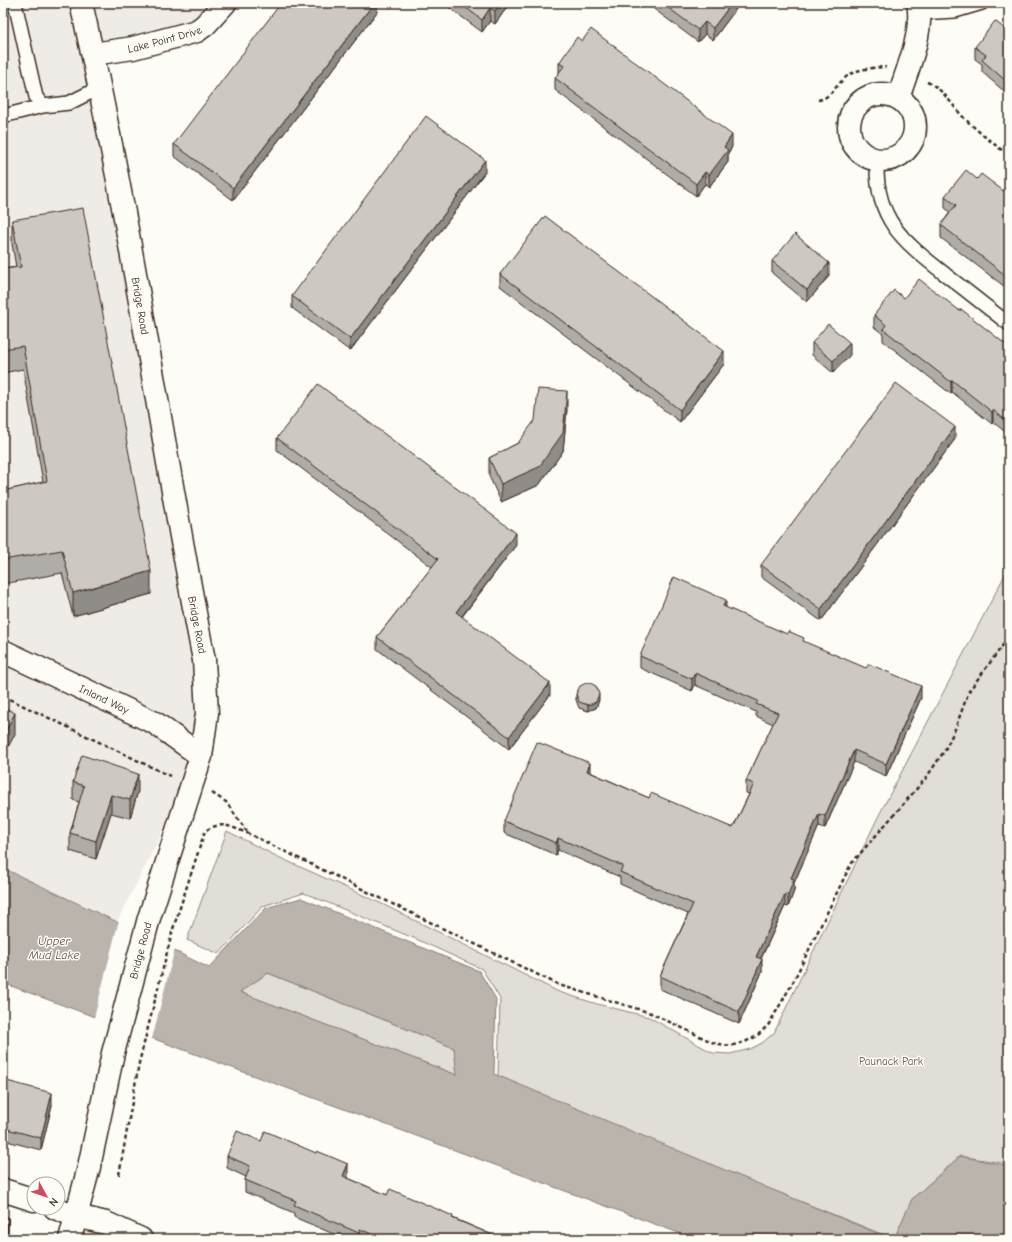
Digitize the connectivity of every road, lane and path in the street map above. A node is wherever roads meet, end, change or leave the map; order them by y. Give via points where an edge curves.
1 (15, 3) edge
2 (81, 3) edge
3 (225, 3) edge
4 (982, 3) edge
5 (919, 8) edge
6 (93, 54) junction
7 (100, 88) junction
8 (898, 98) junction
9 (43, 106) junction
10 (3, 116) edge
11 (878, 160) junction
12 (1009, 324) edge
13 (1009, 637) edge
14 (3, 650) edge
15 (3, 696) edge
16 (201, 756) junction
17 (157, 771) dead end
18 (216, 795) dead end
19 (249, 834) junction
20 (119, 1175) dead end
21 (3, 1190) edge
22 (26, 1197) edge
23 (66, 1212) edge
24 (76, 1216) junction
25 (70, 1239) edge
26 (141, 1239) edge

1 - 9 lane via 36,97
2 - 6 street, Bridge Road
3 - 6 street, Lake Point Drive via 206,26 197,31 133,48
4 - 5 lane via 955,11
5 - 8 street via 912,55
6 - 7 street, Bridge Road
7 - 9 lane via 69,103
7 - 16 street, Bridge Road via 204,660 207,713
8 - 11 street via 907,105 913,115 916,126 914,137 909,148 900,156
8 - 11 street via 888,94 867,97 852,111 849,121 852,142 858,151
9 - 10 lane
11 - 12 lane via 880,199 891,224 908,245
13 - 19 path via 969,691 945,750 926,778 851,864 792,984 769,1024 757,1036 730,1046 698,1037 651,1013 559,985
14 - 16 street, Inland Way via 155,724
15 - 17 path
16 - 24 street, Bridge Road via 149,918 113,1053
18 - 19 path via 226,802
19 - 20 path via 226,825 215,825 205,831 173,929 139,1063
21 - 22 street
23 - 24 street
24 - 25 street, Bridge Road
24 - 26 street via 106,1223

